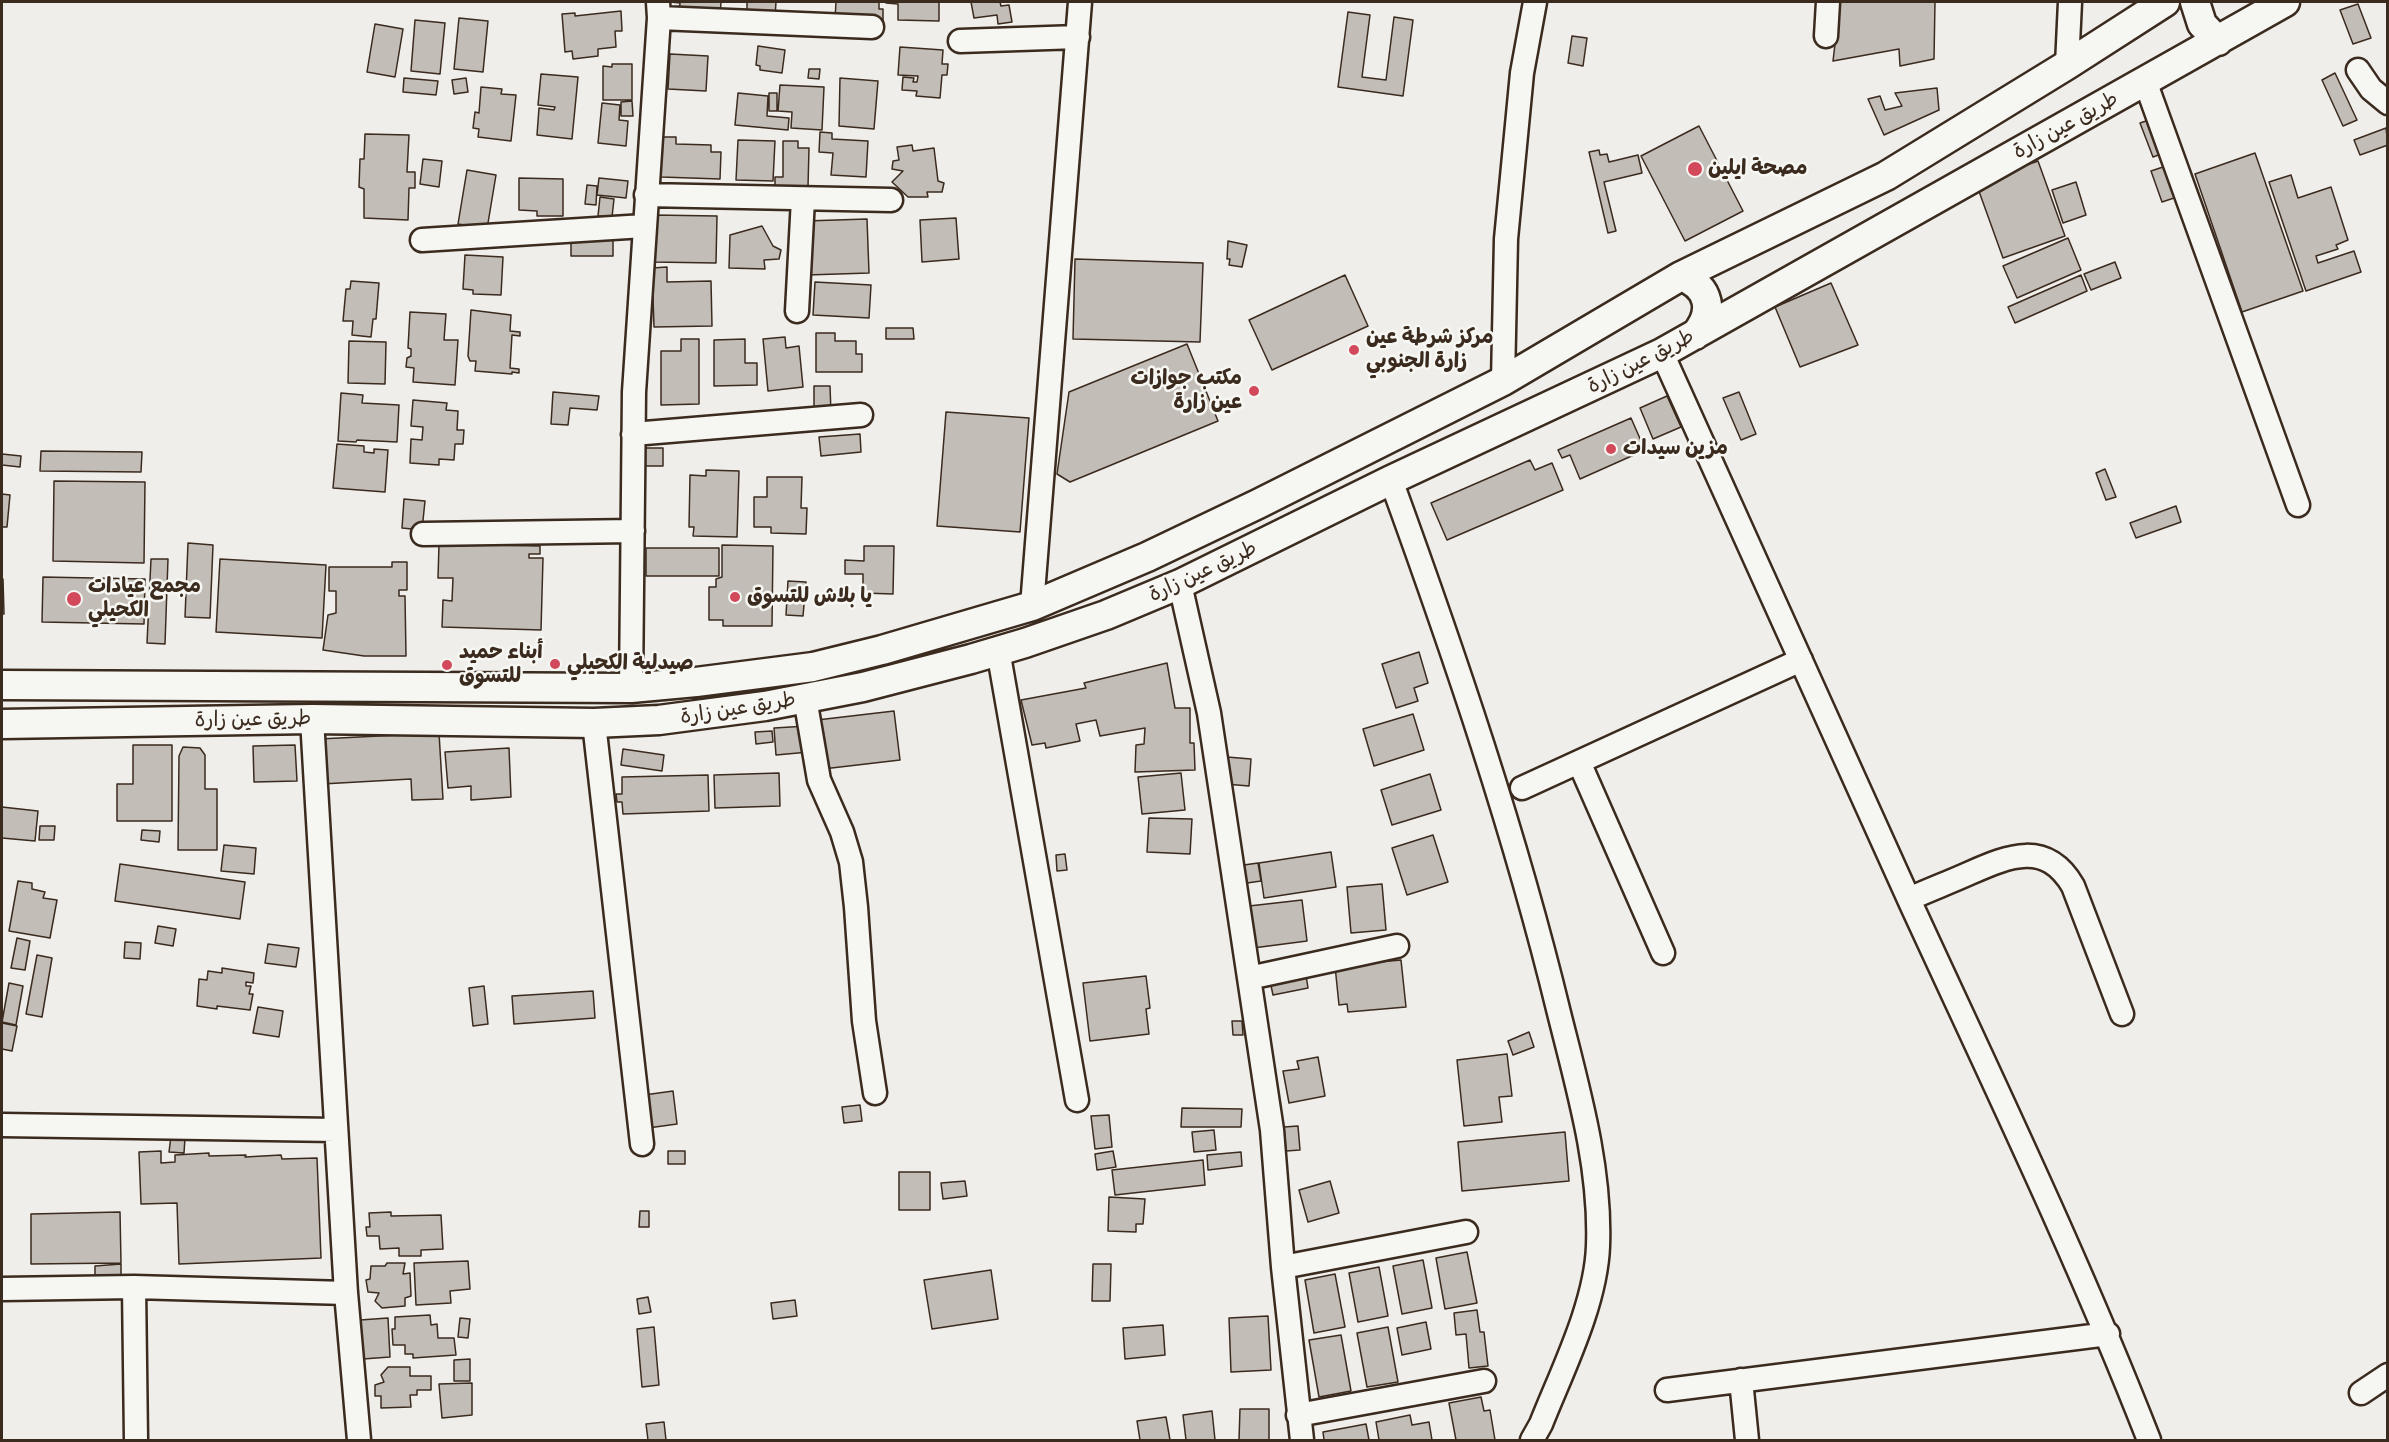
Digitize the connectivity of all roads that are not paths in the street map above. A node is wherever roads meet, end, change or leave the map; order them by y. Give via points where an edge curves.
1 (1080, 2) edge
2 (1535, 2) edge
3 (1828, 2) edge
4 (2070, 2) edge
5 (2165, 2) edge
6 (2195, 2) edge
7 (2285, 2) edge
8 (659, 10) edge
9 (872, 27) dead end
10 (1826, 36) dead end
11 (1077, 37) junction
12 (2218, 40) junction
13 (960, 41) dead end
14 (2067, 65) junction
15 (2358, 70) dead end
16 (2145, 81) junction
17 (2388, 103) edge
18 (646, 195) junction
19 (803, 199) junction
20 (891, 200) dead end
21 (644, 226) junction
22 (422, 240) dead end
23 (1682, 276) junction
24 (797, 311) dead end
25 (1695, 335) junction
26 (1662, 353) junction
27 (1503, 381) junction
28 (861, 415) dead end
29 (633, 434) junction
30 (1391, 480) junction
31 (2298, 505) dead end
32 (633, 531) junction
33 (423, 534) dead end
34 (1180, 584) junction
35 (1032, 606) junction
36 (998, 651) junction
37 (1801, 660) junction
38 (2, 685) edge
39 (631, 688) junction
40 (805, 698) junction
41 (312, 719) junction
42 (594, 723) junction
43 (2, 724) edge
44 (1579, 762) junction
45 (1522, 788) dead end
46 (1909, 899) junction
47 (1397, 946) dead end
48 (1663, 953) dead end
49 (1249, 978) junction
50 (2122, 1014) dead end
51 (875, 1093) dead end
52 (1077, 1100) dead end
53 (2, 1125) edge
54 (336, 1130) junction
55 (642, 1144) dead end
56 (1466, 1233) dead end
57 (1283, 1267) junction
58 (134, 1287) junction
59 (2, 1289) edge
60 (346, 1293) junction
61 (2108, 1334) junction
62 (2388, 1375) edge
63 (1741, 1380) junction
64 (1484, 1381) dead end
65 (1667, 1390) dead end
66 (2361, 1393) dead end
67 (1298, 1415) junction
68 (136, 1440) edge
69 (359, 1440) edge
70 (1302, 1440) edge
71 (1532, 1440) edge
72 (1747, 1440) edge
73 (2149, 1440) edge

1 - 11 street
2 - 27 street via 1521,73 1506,239
3 - 10 street
4 - 14 street
5 - 14 main road, طريق عين زارة
6 - 12 main road via 2202,24
7 - 12 main road, طريق عين زارة
8 - 9 street
8 - 18 street
11 - 13 street
11 - 35 street
12 - 16 main road, طريق عين زارة
14 - 23 main road, طريق عين زارة via 1886,176
15 - 17 street via 2371,89
16 - 25 main road, طريق عين زارة
16 - 31 street
18 - 19 street
18 - 21 street
19 - 20 street
19 - 24 street
21 - 22 street
21 - 29 street
23 - 25 main road via 1700,287 1708,306 1707,317
23 - 27 main road, طريق عين زارة
25 - 26 main road, طريق عين زارة
26 - 30 main road, طريق عين زارة
26 - 37 street
27 - 35 main road, طريق عين زارة via 1258,504
28 - 29 street
29 - 32 street
30 - 34 main road, طريق عين زارة
30 - 71 street via 1506,819 1569,1053 1596,1182 1598,1248 1590,1296
32 - 33 street
32 - 39 street
34 - 36 main road, طريق عين زارة via 1106,615
34 - 49 street via 1209,712
35 - 39 main road, طريق عين زارة via 813,667
36 - 40 main road, طريق عين زارة
36 - 52 street
37 - 44 street
37 - 46 street
38 - 39 main road, طريق عين زارة
40 - 42 main road, طريق عين زارة via 658,720
40 - 51 street via 819,780 851,862 864,1021
41 - 42 main road, طريق عين زارة
41 - 43 main road, طريق عين زارة
41 - 54 street
42 - 55 street
44 - 45 street
44 - 48 street
46 - 50 street via 2015,856 2035,856 2053,864 2073,886
46 - 61 street
47 - 49 street
49 - 57 street via 1272,1130
53 - 54 street
54 - 60 street
56 - 57 street
57 - 67 street
58 - 59 street
58 - 60 street
58 - 68 street
60 - 69 street
61 - 63 street
61 - 73 street
62 - 66 street
63 - 65 street
63 - 72 street
64 - 67 street
67 - 70 street

